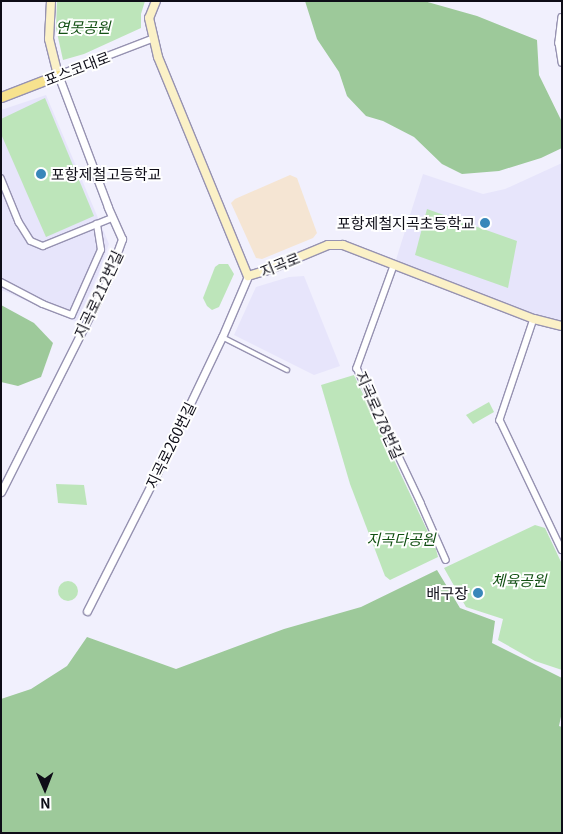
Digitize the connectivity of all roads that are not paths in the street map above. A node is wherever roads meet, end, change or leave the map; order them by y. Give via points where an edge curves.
1 (51, 1) edge
2 (156, 1) edge
3 (562, 17) edge
4 (152, 39) junction
5 (562, 63) edge
6 (58, 75) junction
7 (1, 97) edge
8 (1, 178) edge
9 (112, 218) junction
10 (97, 224) junction
11 (394, 266) junction
12 (248, 276) junction
13 (1, 282) edge
14 (534, 318) junction
15 (562, 326) edge
16 (222, 337) junction
17 (287, 370) dead end
18 (1, 492) edge
19 (562, 550) edge
20 (446, 560) dead end
21 (87, 612) dead end

1 - 6 main road, 지곡로212번길 via 50,48
2 - 4 main road, 지곡로 via 149,18
3 - 5 street via 559,44
4 - 6 street, 포스코대로
4 - 12 main road, 지곡로
6 - 7 main road, 포스코대로
6 - 9 street, 지곡로212번길
8 - 10 street via 30,241 43,246
9 - 10 street
9 - 18 street, 지곡로212번길 via 122,239 106,282
10 - 13 street via 101,250 72,315
11 - 12 main road, 지곡로 via 343,246 328,245
11 - 14 main road, 지곡로
11 - 20 street, 지곡로278번길 via 357,368
12 - 16 street, 지곡로260번길
14 - 15 main road, 지곡로
14 - 19 street via 500,420
16 - 17 street
16 - 21 street, 지곡로260번길

